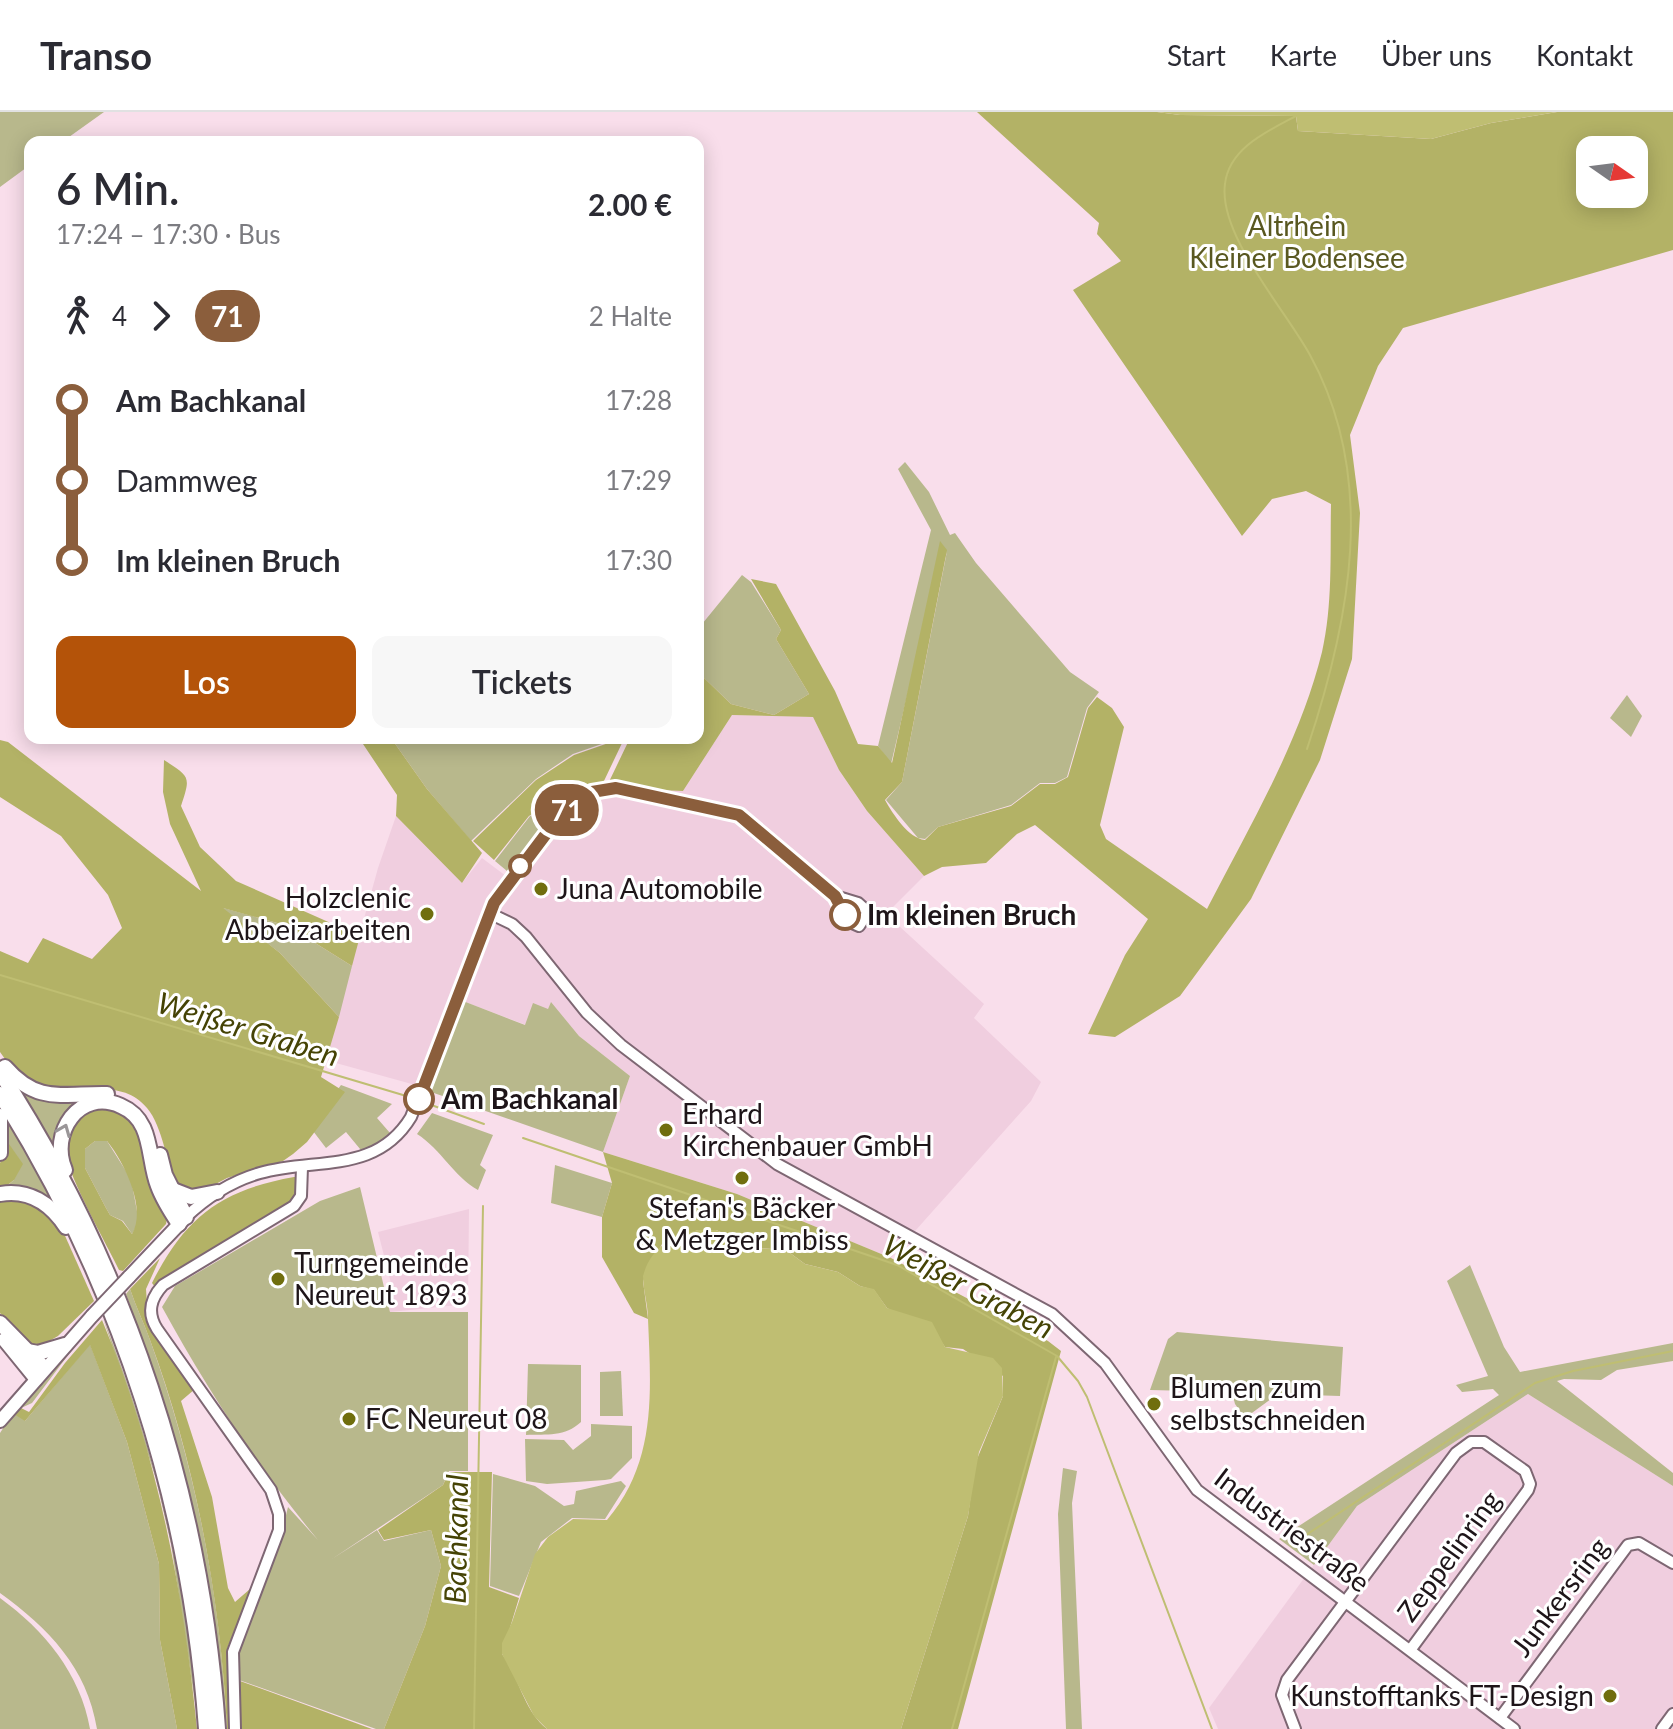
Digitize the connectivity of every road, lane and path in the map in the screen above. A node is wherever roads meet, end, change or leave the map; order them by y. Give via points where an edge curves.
1 (835, 896) dead end
2 (489, 913) junction
3 (0, 1063) edge
4 (0, 1072) edge
5 (0, 1094) edge
6 (0, 1116) edge
7 (0, 1153) edge
8 (302, 1167) junction
9 (173, 1190) junction
10 (217, 1192) junction
11 (0, 1194) edge
12 (76, 1204) junction
13 (182, 1221) junction
14 (94, 1274) junction
15 (0, 1323) edge
16 (0, 1333) edge
17 (65, 1345) junction
18 (27, 1351) junction
19 (40, 1373) junction
20 (0, 1421) edge
21 (1673, 1563) edge
22 (1347, 1600) junction
23 (1411, 1649) junction
24 (1673, 1714) edge
25 (1500, 1718) junction
26 (1512, 1728) edge
27 (206, 1729) edge
28 (218, 1729) edge
29 (235, 1729) edge
30 (1295, 1729) edge
31 (1662, 1729) edge

1 - 2 street via 739,815 606,788 584,797 558,820
2 - 8 street via 403,1129 374,1154
2 - 22 street, Industriestraße via 517,928 597,1024 777,1164 1052,1314 1105,1363 1197,1490
3 - 9 highway via 25,1086 43,1094 107,1094 136,1105 153,1127
4 - 12 highway
5 - 14 highway via 63,1204
6 - 7 highway
8 - 10 street via 260,1173
8 - 29 street via 301,1196 294,1206 163,1285 151,1306 157,1329 271,1490 279,1514 277,1537 233,1652
9 - 10 highway via 191,1197
9 - 13 highway
10 - 13 street
11 - 14 highway via 26,1195 48,1205
12 -> 13 highway via 61,1158 62,1130 86,1106 114,1103 134,1115 144,1129 158,1188
12 - 28 highway via 137,1348 171,1453 198,1567
13 - 17 main road, bridge
14 - 27 highway via 128,1356 172,1505 195,1629
15 - 18 highway
16 - 19 highway
17 - 18 highway
17 - 19 main road
18 - 19 highway
19 - 20 main road
21 - 25 street, Junkersring via 1639,1543 1628,1545
22 - 23 street, Industriestraße
22 - 23 street, Zeppelinring via 1465,1446 1484,1442 1525,1471 1528,1490
22 - 30 street, Zeppelinring via 1284,1687
23 - 25 street, Industriestraße
24 - 31 street
25 - 26 street, Industriestraße

